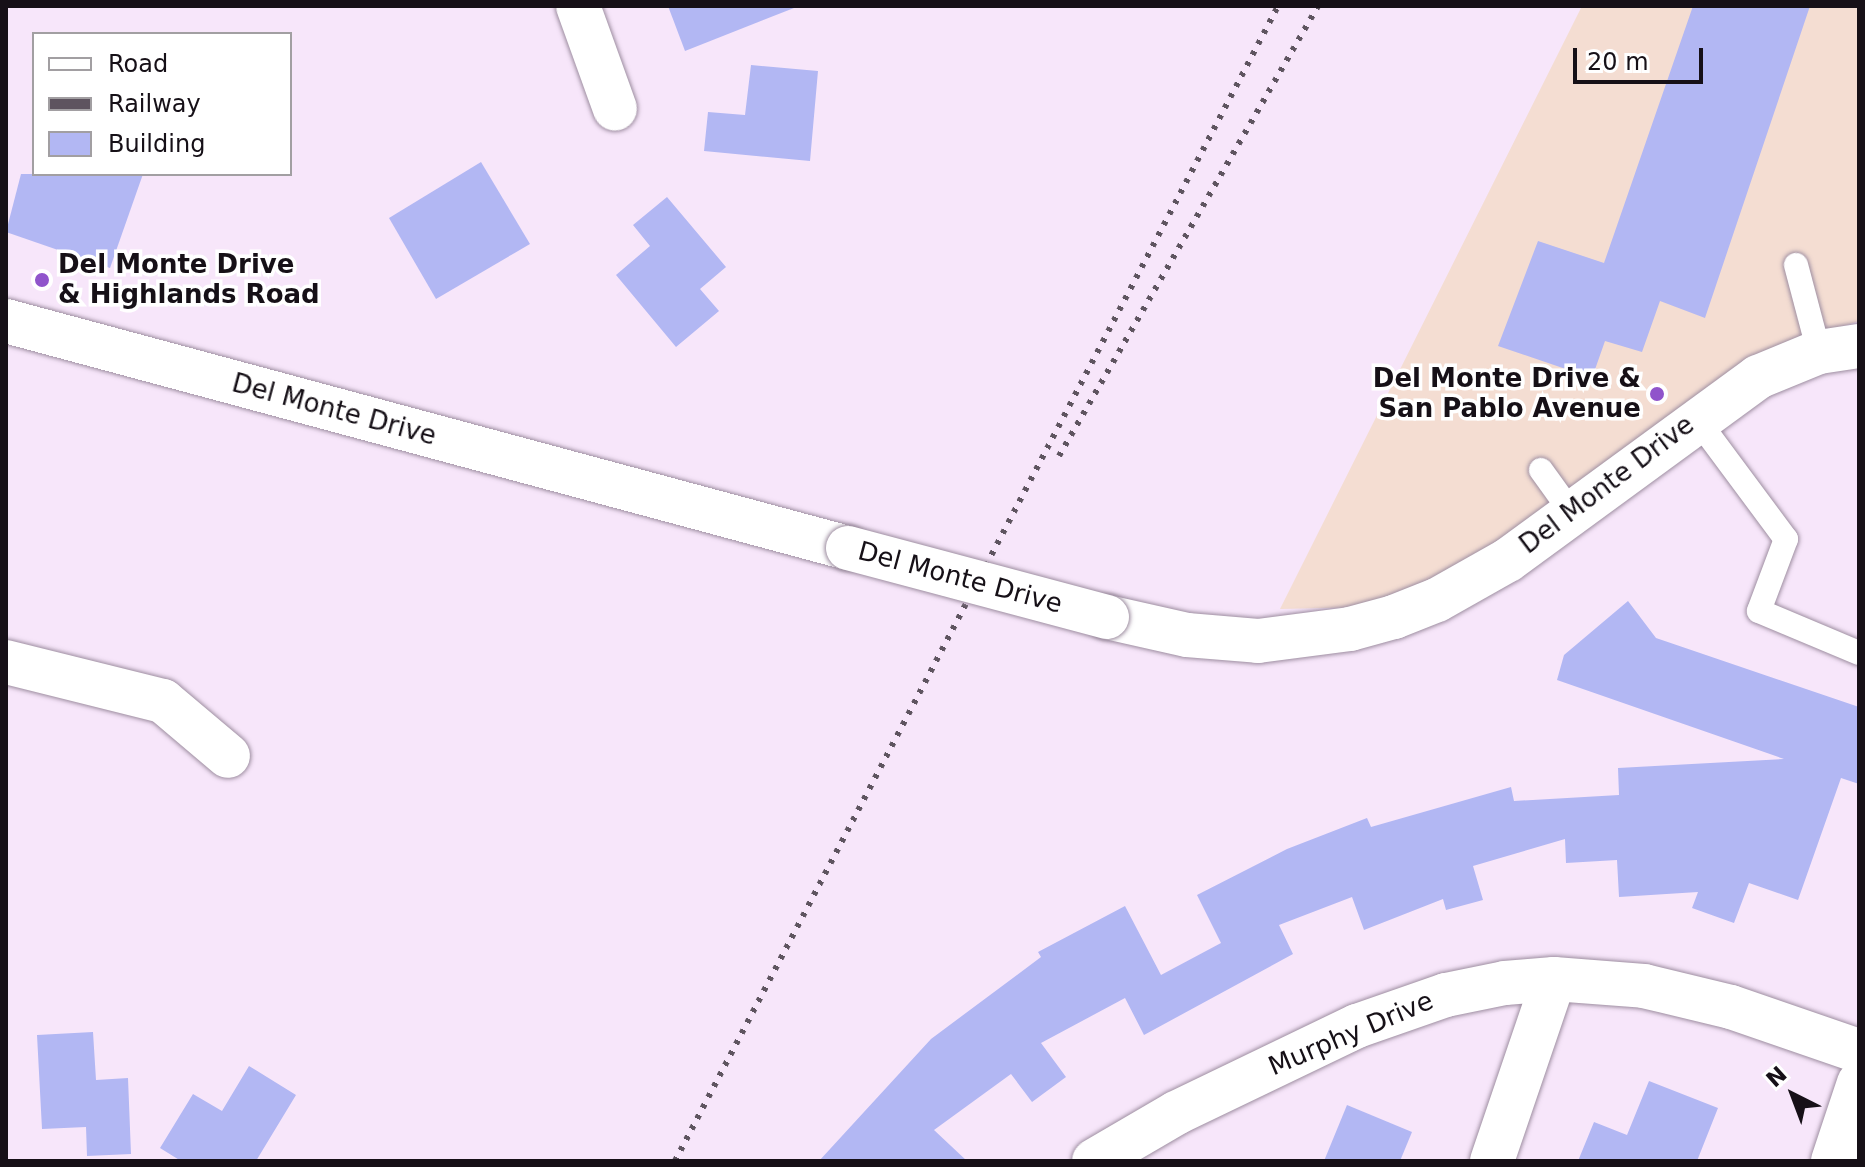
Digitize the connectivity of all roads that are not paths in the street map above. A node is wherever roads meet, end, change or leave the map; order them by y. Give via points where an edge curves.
1 (578, 6) edge
2 (615, 109) dead end
3 (1796, 265) dead end
4 (6, 321) edge
5 (1839, 349) edge
6 (1696, 418) junction
7 (1541, 470) dead end
8 (1572, 513) junction
9 (1859, 653) edge
10 (6, 662) edge
11 (228, 756) dead end
12 (1554, 979) junction
13 (1859, 1051) edge
14 (1859, 1083) edge
15 (1094, 1161) edge
16 (1492, 1161) edge
17 (1833, 1161) edge

1 - 2 street
3 - 5 lane
4 - 8 street, Del Monte Drive, bridge via 1107,617 1235,640 1350,629 1437,600 1508,560
5 - 6 street, Del Monte Drive via 1758,377
6 - 8 street, Del Monte Drive
6 - 9 lane via 1786,539 1759,611
7 - 8 lane
10 - 11 street via 163,701
12 - 13 street, Murphy Drive via 1644,986 1731,1007
12 - 15 street, Murphy Drive via 1475,988 1387,1013 1176,1113
12 - 16 street
14 - 17 street

